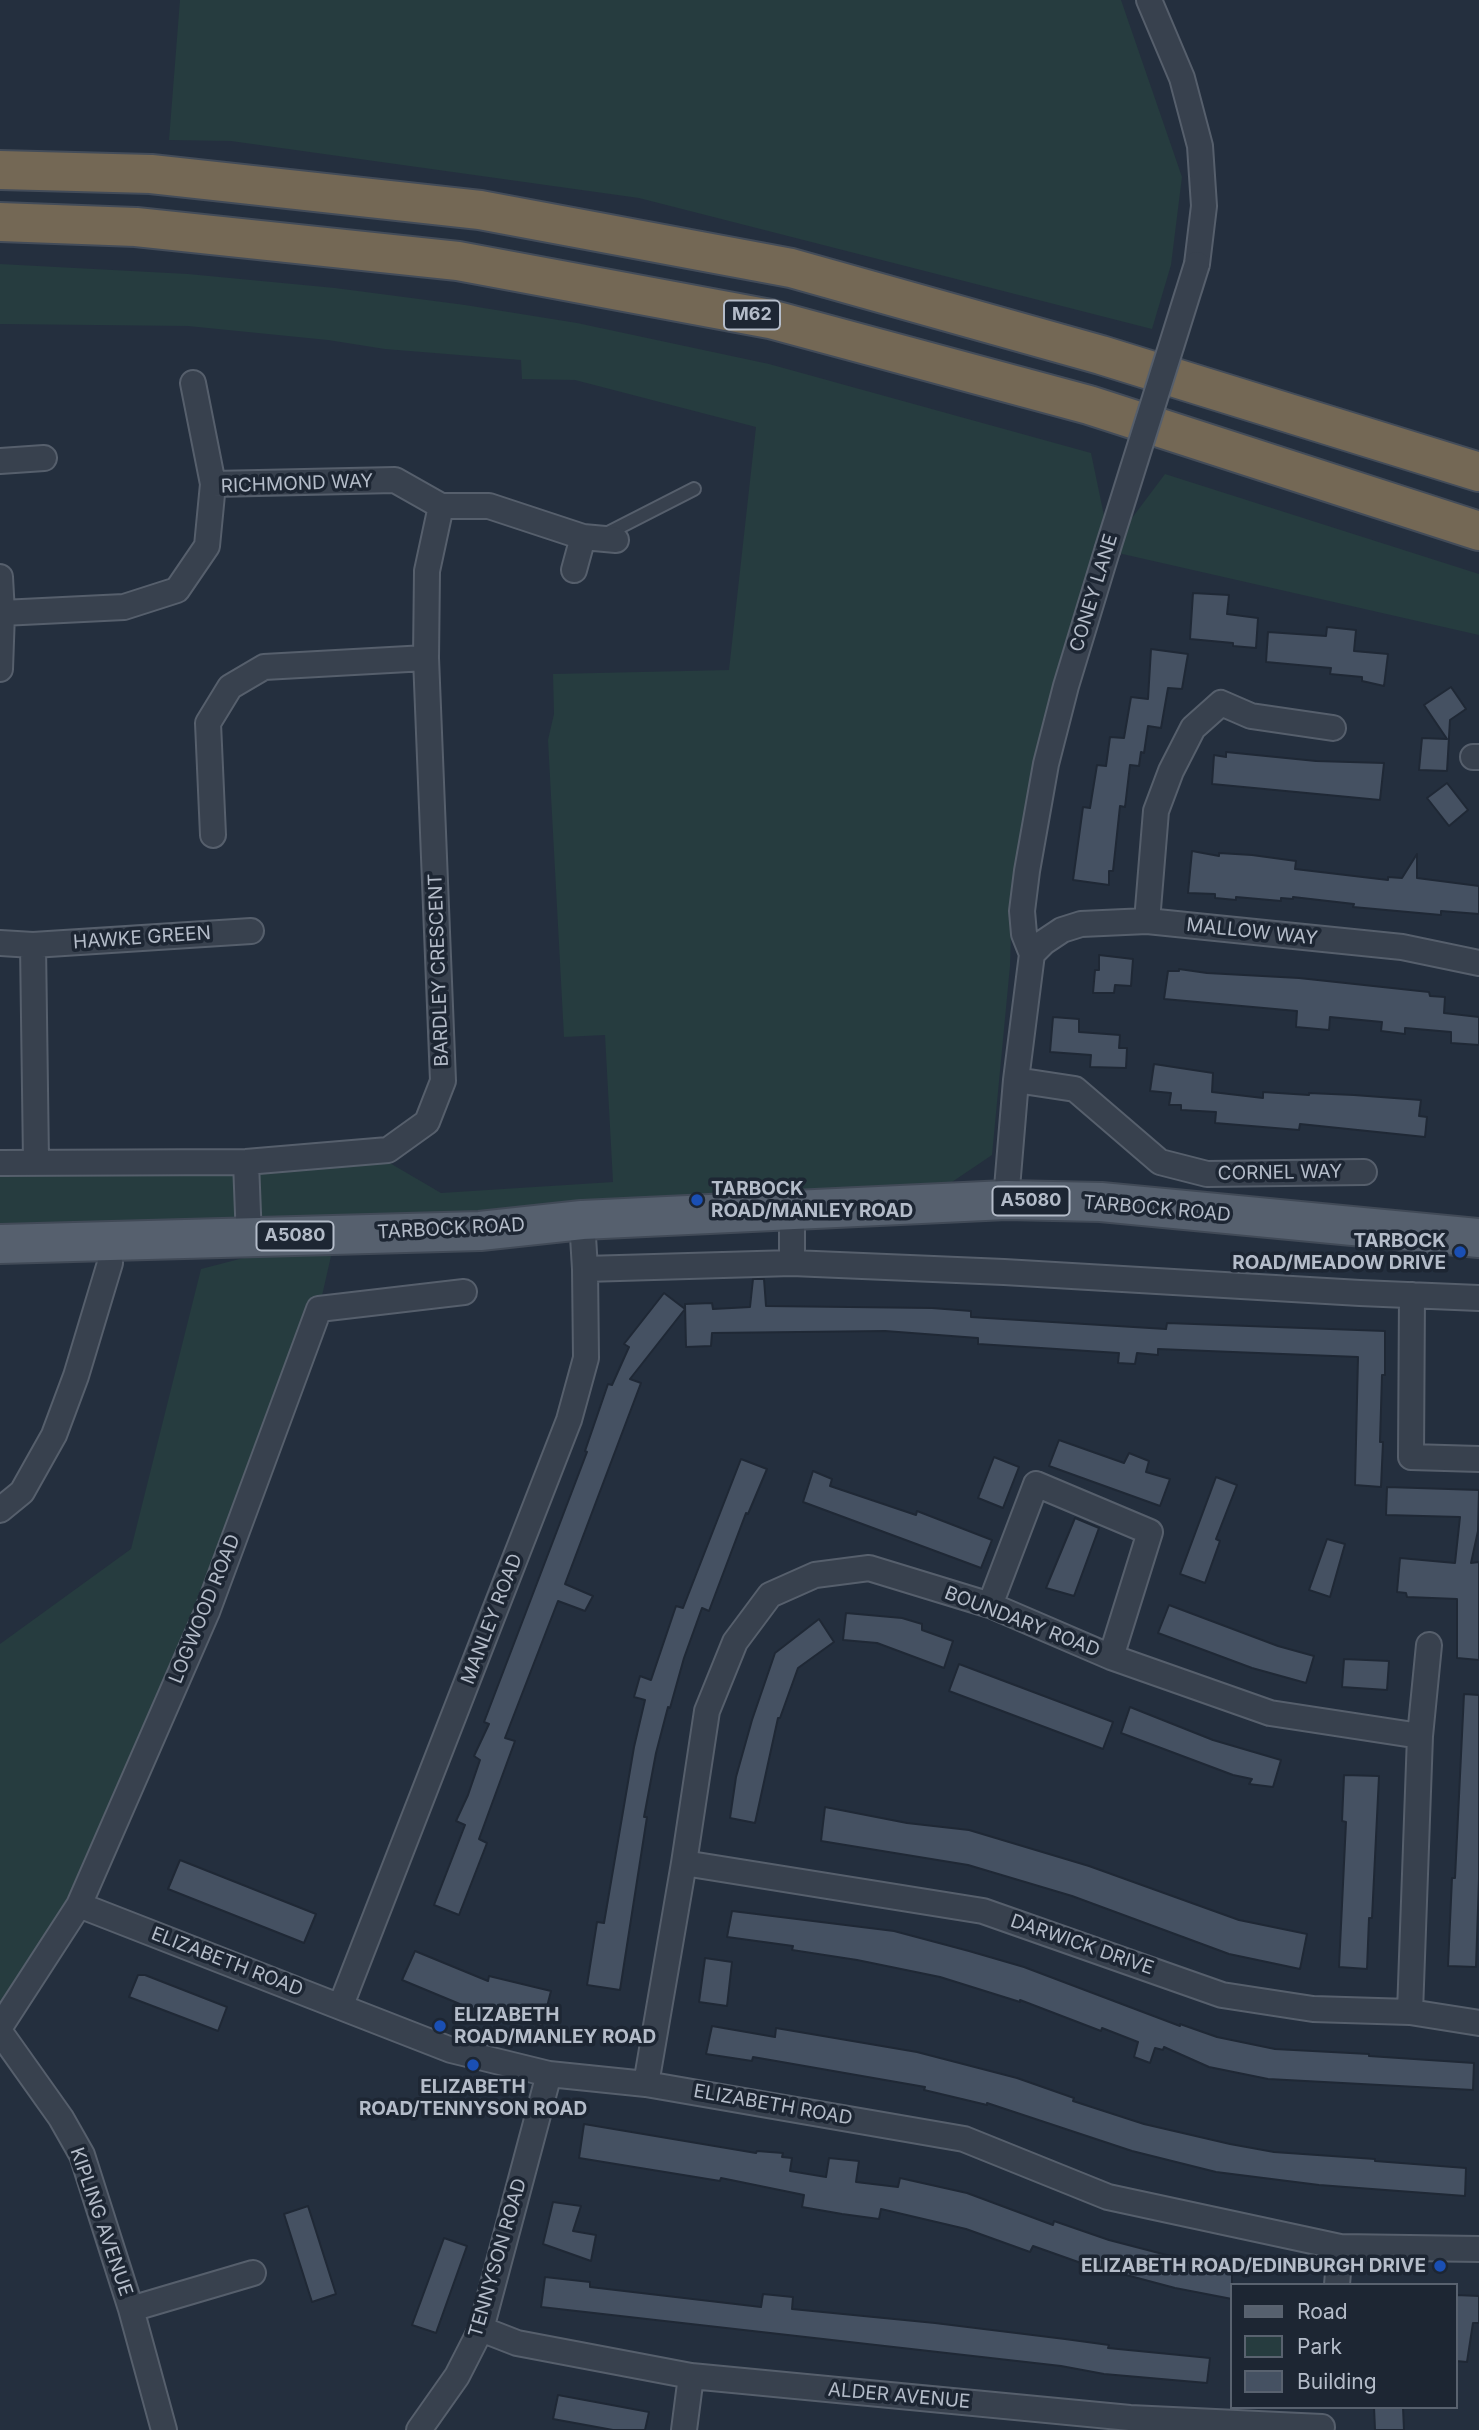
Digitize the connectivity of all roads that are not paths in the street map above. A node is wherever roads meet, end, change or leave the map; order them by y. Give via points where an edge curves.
1 (1149, 0) edge
2 (0, 170) edge
3 (0, 222) edge
4 (194, 383) dead end
5 (44, 458) dead end
6 (0, 461) edge
7 (1479, 472) edge
8 (213, 484) junction
9 (694, 489) dead end
10 (441, 506) junction
11 (1479, 531) edge
12 (599, 539) junction
13 (574, 570) dead end
14 (0, 577) edge
15 (1, 629) edge
16 (426, 659) junction
17 (0, 669) edge
18 (1332, 728) dead end
19 (213, 835) dead end
20 (1147, 921) junction
21 (251, 931) dead end
22 (0, 943) edge
23 (33, 945) junction
24 (1032, 954) junction
25 (1479, 962) edge
26 (1016, 1080) junction
27 (36, 1161) junction
28 (246, 1162) junction
29 (0, 1163) edge
30 (1364, 1172) dead end
31 (1006, 1200) junction
32 (792, 1211) junction
33 (582, 1220) junction
34 (249, 1238) junction
35 (1479, 1238) edge
36 (109, 1241) junction
37 (0, 1244) edge
38 (792, 1263) junction
39 (585, 1269) junction
40 (464, 1292) dead end
41 (1412, 1295) junction
42 (1479, 1298) edge
43 (1479, 1459) edge
44 (0, 1510) edge
45 (989, 1605) junction
46 (1429, 1646) dead end
47 (1111, 1657) junction
48 (1420, 1736) junction
49 (684, 1863) junction
50 (79, 1905) junction
51 (341, 2006) junction
52 (1410, 2012) junction
53 (1479, 2023) edge
54 (0, 2029) edge
55 (549, 2074) junction
56 (646, 2084) junction
57 (1340, 2247) junction
58 (1479, 2249) edge
59 (253, 2273) dead end
60 (1337, 2283) edge
61 (131, 2309) junction
62 (481, 2329) junction
63 (691, 2376) junction
64 (1323, 2421) edge
65 (1150, 2425) edge
66 (164, 2430) edge
67 (419, 2430) edge
68 (684, 2430) edge

1 - 24 street, CONEY LANE, bridge via 1182,78 1200,146 1204,206 1196,264 1046,764 1022,911
2 - 7 highway via 151,174 480,210 791,268 1101,355
3 - 11 highway, M62 via 136,227 458,261 770,318 1089,405
4 - 8 street
5 - 6 street
8 - 10 street, RICHMOND WAY via 396,480
8 - 15 street, RICHMOND WAY via 207,546 177,590 124,607
9 - 12 lane
10 - 12 street via 489,506
10 - 16 street, BARDLEY CRESCENT via 427,571
12 - 13 street
14 - 15 street
15 - 17 street
16 - 19 street via 264,667 230,687 208,723
16 - 28 street, BARDLEY CRESCENT via 443,1081 427,1122 388,1150
18 - 20 street via 1251,716 1221,703 1193,728 1156,811
20 - 24 street, MALLOW WAY via 1081,924 1062,930
20 - 25 street, MALLOW WAY via 1402,947
21 - 23 street, HAWKE GREEN
22 - 23 street, HAWKE GREEN
23 - 27 street
24 - 26 street, CONEY LANE
26 - 30 street, CORNEL WAY via 1075,1089 1160,1162 1207,1174
26 - 31 street, CONEY LANE
27 - 28 street, BARDLEY CRESCENT
27 - 29 street, BARDLEY CRESCENT
28 - 34 street
31 - 32 main road, TARBOCK ROAD / A5080
31 - 35 main road, TARBOCK ROAD / A5080 via 1101,1202
32 - 33 main road, TARBOCK ROAD / A5080
32 - 38 street
33 - 34 main road, TARBOCK ROAD / A5080 via 480,1231
33 - 39 street, MANLEY ROAD
34 - 36 main road, TARBOCK ROAD / A5080
36 - 37 main road, A5080
36 - 44 street via 110,1263 54,1435 22,1492
38 - 39 street
38 - 41 street
39 - 51 street, MANLEY ROAD via 586,1358 569,1420
40 - 50 street, LOGWOOD ROAD via 319,1309 206,1612
41 - 42 street
41 - 43 street via 1411,1457
45 - 47 street, BOUNDARY ROAD
45 - 47 street via 1036,1484 1150,1532
45 - 49 street, BOUNDARY ROAD via 869,1568 815,1575 771,1595 736,1642 707,1711
46 - 48 street
47 - 48 street, BOUNDARY ROAD via 1270,1713
48 - 52 street
49 - 52 street, DARWICK DRIVE via 983,1911 1222,1995 1313,2010
49 - 56 street, BOUNDARY ROAD
50 - 51 street, ELIZABETH ROAD
50 - 54 street, LOGWOOD ROAD
51 - 55 street, ELIZABETH ROAD via 451,2050
52 - 53 street, DARWICK DRIVE
54 - 61 street, KIPLING AVENUE via 82,2155
55 - 56 street, ELIZABETH ROAD
55 - 62 street, TENNYSON ROAD
56 - 57 street, ELIZABETH ROAD via 964,2139 1108,2197
57 - 58 street, ELIZABETH ROAD
57 - 60 street
59 - 61 street
61 - 66 street, KIPLING AVENUE
62 - 63 street, ALDER AVENUE via 517,2343
62 - 67 street, TENNYSON ROAD via 457,2376
63 - 65 street, ALDER AVENUE
63 - 68 street
64 - 65 street, ALDER AVENUE

